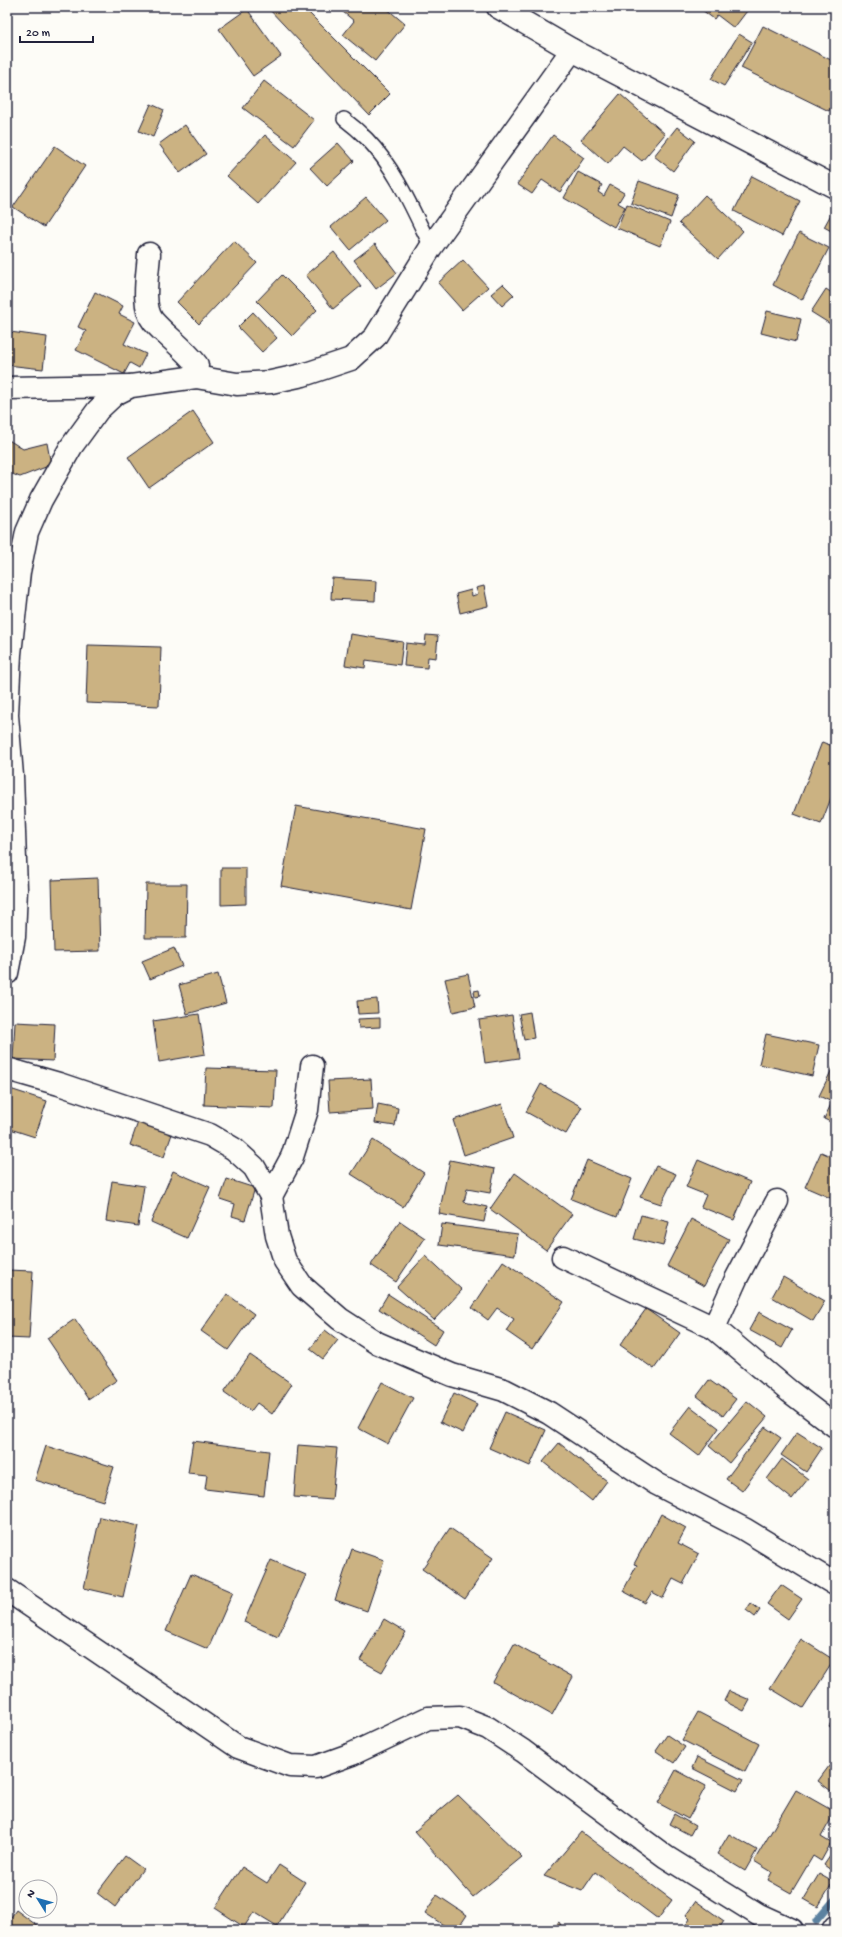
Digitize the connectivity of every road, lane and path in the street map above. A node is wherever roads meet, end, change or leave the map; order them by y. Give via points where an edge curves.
1 (498, 7) edge
2 (572, 50) junction
3 (344, 119) dead end
4 (835, 187) edge
5 (431, 247) junction
6 (149, 254) dead end
7 (196, 377) junction
8 (131, 386) junction
9 (7, 388) edge
10 (9, 777) edge
11 (7, 973) edge
12 (312, 1066) dead end
13 (7, 1069) edge
14 (272, 1196) junction
15 (777, 1201) dead end
16 (562, 1257) dead end
17 (714, 1328) junction
18 (835, 1426) edge
19 (835, 1584) edge
20 (7, 1590) edge
21 (835, 1927) edge
22 (792, 1930) edge
23 (833, 1930) edge

1 - 2 street
2 - 4 street
2 - 5 street
3 - 5 lane via 368,140 386,163 406,195
5 - 7 street via 375,337 351,359 304,375 271,382 237,384
6 - 7 street via 146,290 152,320 186,350 197,365
7 - 8 street
8 - 9 street
8 - 10 street via 115,394 98,410 71,446 41,500 27,532 19,572 10,654 7,715
10 - 11 street via 16,889 14,937
12 - 14 street via 307,1110 292,1157
13 - 14 street via 210,1135 234,1149 254,1167
14 - 19 street via 277,1236 285,1261 302,1286 340,1319 377,1343 452,1375 504,1390 550,1413 657,1484 744,1529
15 - 17 street via 736,1279
16 - 17 street
17 - 18 street
20 - 22 street via 238,1747 290,1766 316,1767 352,1754 428,1718 460,1717 488,1728 666,1857 759,1915
21 - 23 street

